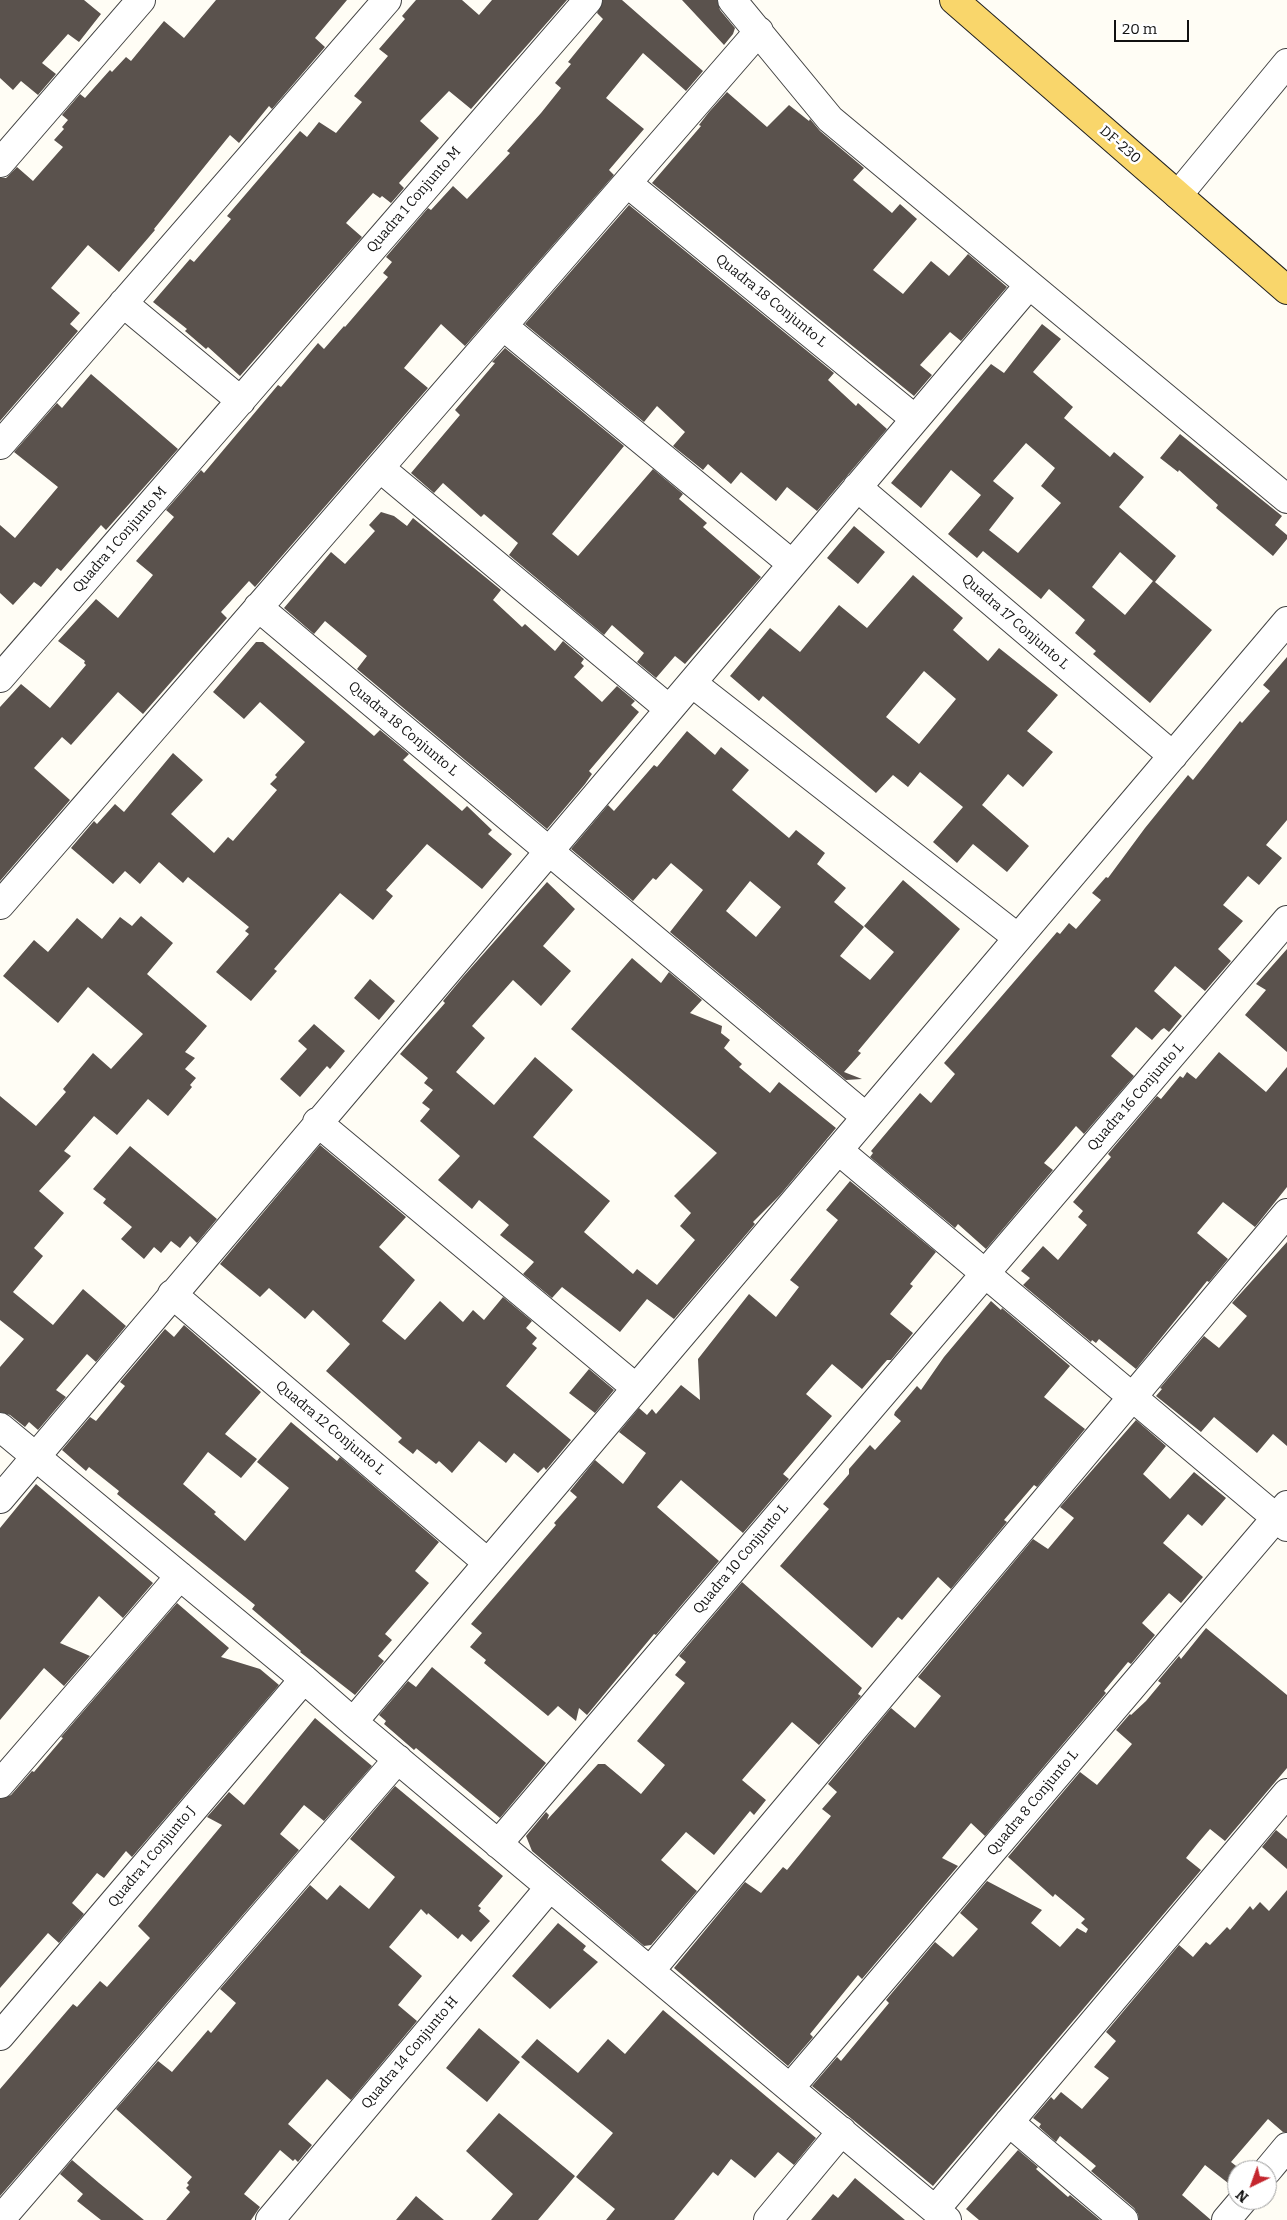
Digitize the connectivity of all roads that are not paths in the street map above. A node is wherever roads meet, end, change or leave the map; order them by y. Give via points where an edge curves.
1 (142, 0) edge
2 (387, 0) edge
3 (588, 0) edge
4 (732, 0) edge
5 (954, 0) edge
6 (759, 31) junction
7 (1287, 63) edge
8 (0, 163) edge
9 (627, 183) junction
10 (1178, 196) junction
11 (1029, 285) junction
12 (1287, 290) edge
13 (123, 303) junction
14 (503, 326) junction
15 (241, 400) junction
16 (915, 419) junction
17 (0, 445) edge
18 (380, 468) junction
19 (857, 487) junction
20 (1287, 499) edge
21 (792, 564) junction
22 (258, 607) junction
23 (1287, 622) edge
24 (0, 678) edge
25 (692, 683) junction
26 (669, 709) junction
27 (1173, 756) junction
28 (548, 851) junction
29 (0, 905) edge
30 (1287, 920) edge
31 (1018, 938) junction
32 (866, 1118) junction
33 (318, 1122) junction
34 (838, 1150) junction
35 (1287, 1213) edge
36 (985, 1274) junction
37 (172, 1294) junction
38 (636, 1388) junction
39 (1132, 1398) junction
40 (0, 1427) edge
41 (34, 1457) junction
42 (0, 1498) edge
43 (1283, 1517) edge
44 (488, 1563) junction
45 (180, 1576) junction
46 (304, 1679) junction
47 (353, 1722) junction
48 (398, 1759) junction
49 (0, 1784) edge
50 (1287, 1793) edge
51 (498, 1844) junction
52 (550, 1887) junction
53 (650, 1971) junction
54 (0, 2036) edge
55 (790, 2088) junction
56 (1009, 2122) junction
57 (842, 2130) junction
58 (1287, 2147) edge
59 (1276, 2160) edge
60 (1234, 2210) edge
61 (941, 2215) edge
62 (0, 2220) edge
63 (270, 2220) edge
64 (768, 2220) edge
65 (1124, 2220) edge
66 (1226, 2220) edge

1 - 8 street
2 - 13 street
3 - 15 street, Quadra 1 Conjunto M
4 - 6 street
5 - 10 main road, DF-230 / DF-230
6 - 9 street
6 - 11 street via 830,119
7 - 10 street
9 - 14 street
9 - 16 street, Quadra 18 Conjunto L
10 - 12 main road, DF-230 / DF-230
11 - 16 street
11 - 20 street
13 - 15 street
13 - 17 street
14 - 18 street
14 - 21 street
15 - 24 street, Quadra 1 Conjunto M
16 - 19 street
18 - 22 street
18 - 26 street
19 - 21 street
19 - 27 street, Quadra 17 Conjunto L
21 - 25 street
22 - 28 street, Quadra 18 Conjunto L
22 - 29 street
23 - 27 street
25 - 26 street
25 - 31 street
26 - 28 street
27 - 31 street
28 - 32 street, Quadra 18 Conjunto L
28 - 33 street
30 - 36 street, Quadra 16 Conjunto L
31 - 32 street
32 - 34 street
33 - 37 street
33 - 38 street
34 - 36 street
34 - 38 street
35 - 39 street
36 - 39 street
36 - 51 street, Quadra 10 Conjunto L
37 - 41 street
37 - 44 street, Quadra 12 Conjunto L
38 - 44 street
39 - 43 street
39 - 53 street
40 - 41 street
41 - 42 street
41 - 45 street
43 - 55 street, Quadra 8 Conjunto L
44 - 47 street
45 - 46 street
45 - 49 street
46 - 47 street
46 - 54 street, Quadra 1 Conjunto J
47 - 48 street
48 - 51 street
48 - 62 street
50 - 56 street
51 - 52 street
52 - 53 street
52 - 63 street, Quadra 14 Conjunto H
53 - 55 street
55 - 57 street
56 - 61 street
56 - 65 street
57 - 61 street
57 - 64 street
58 - 59 street
60 - 66 street

